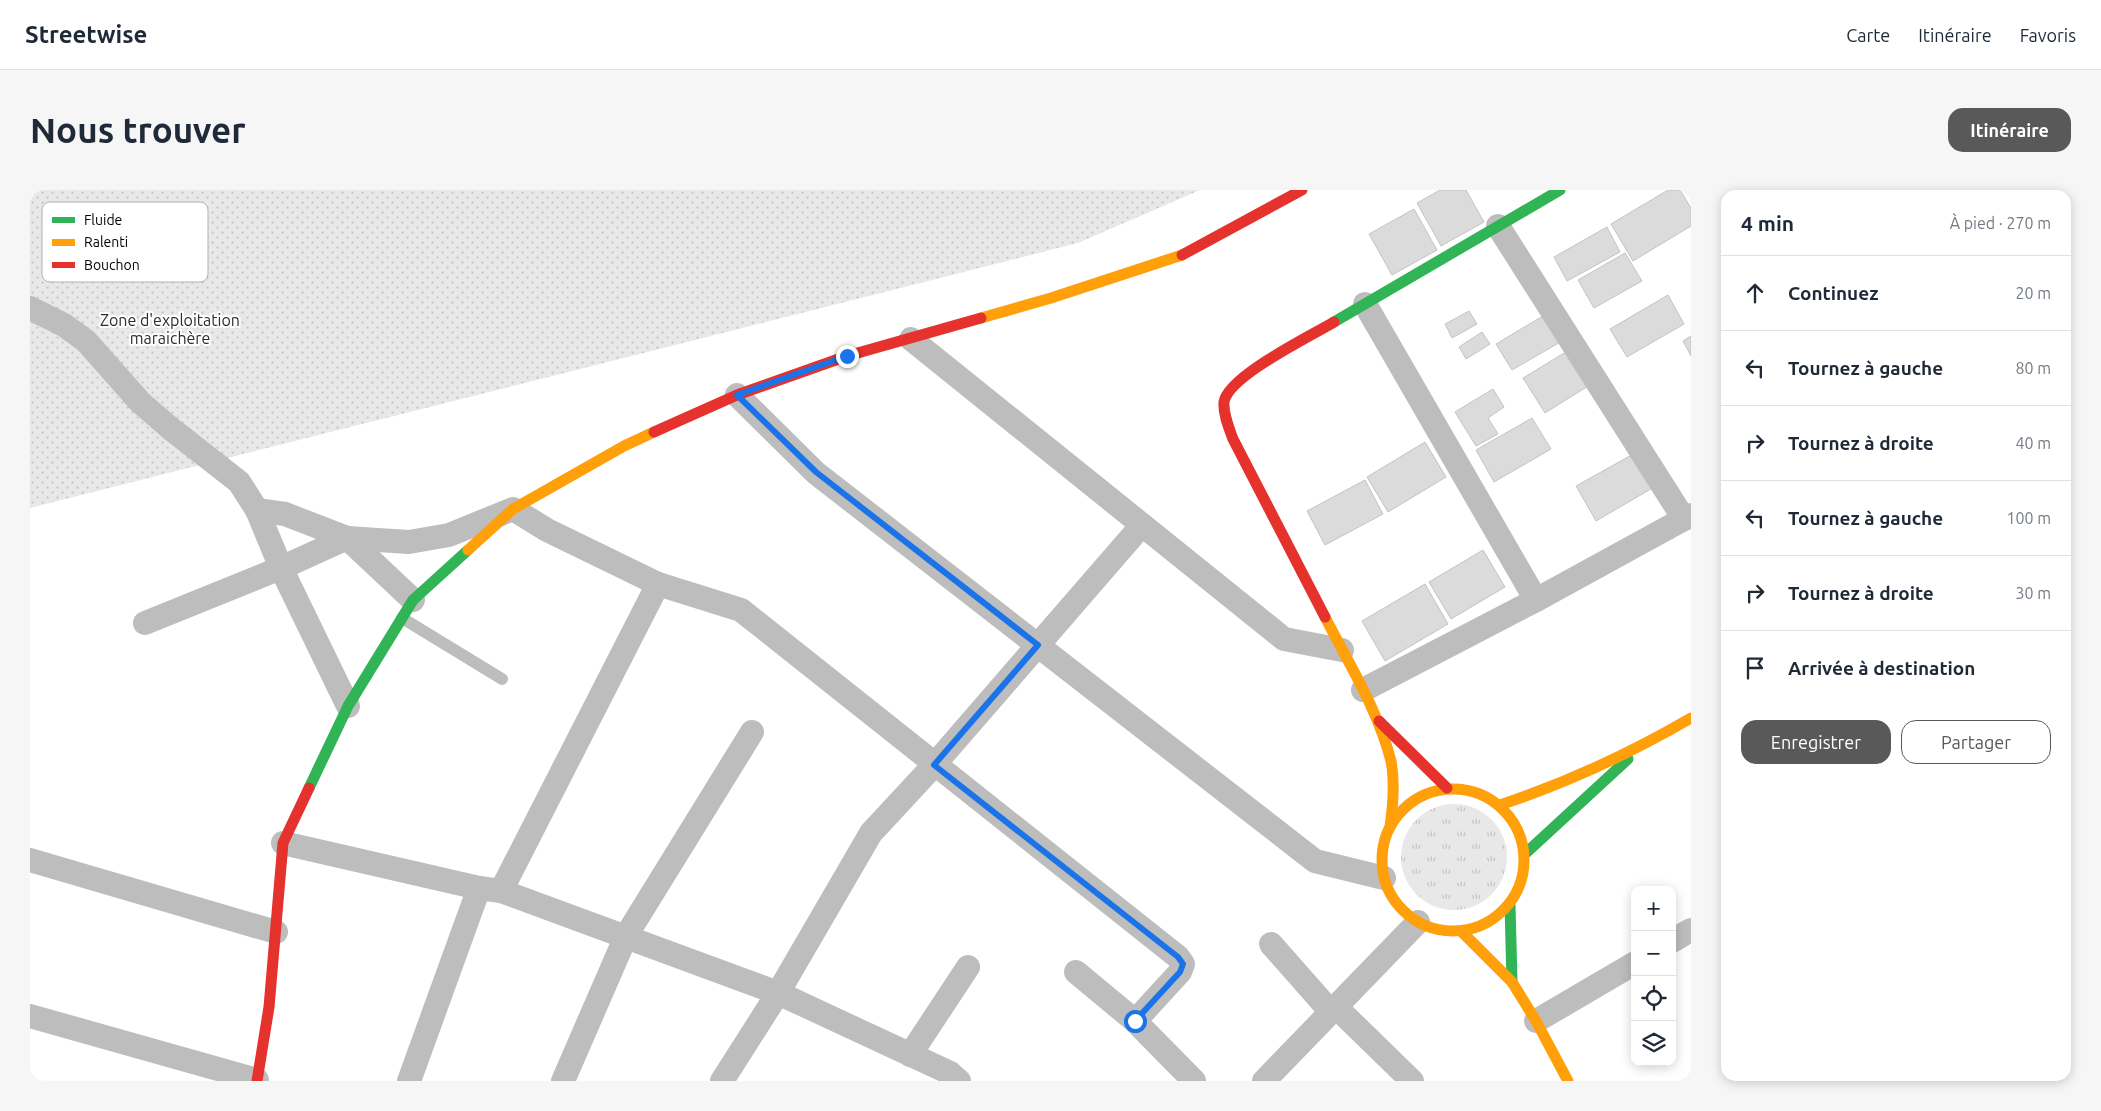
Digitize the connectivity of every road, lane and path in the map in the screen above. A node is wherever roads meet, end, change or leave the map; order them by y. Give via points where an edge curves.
1 (1302, 190) edge
2 (1560, 190) edge
3 (1498, 226) junction
4 (1365, 304) junction
5 (30, 308) edge
6 (911, 339) junction
7 (737, 395) junction
8 (513, 509) junction
9 (257, 510) junction
10 (1688, 517) edge
11 (1142, 525) junction
12 (347, 538) junction
13 (281, 568) junction
14 (658, 584) junction
15 (1536, 600) junction
16 (408, 609) junction
17 (145, 623) dead end
18 (1038, 645) junction
19 (1342, 650) junction
20 (502, 679) dead end
21 (1363, 690) junction
22 (348, 706) junction
23 (1377, 718) junction
24 (1691, 718) edge
25 (752, 732) dead end
26 (1642, 746) junction
27 (934, 765) junction
28 (1447, 788) junction
29 (1500, 805) junction
30 (1390, 827) junction
31 (283, 843) junction
32 (1526, 853) junction
33 (30, 860) edge
34 (1384, 878) junction
35 (490, 890) junction
36 (1510, 905) junction
37 (1418, 922) junction
38 (1691, 930) edge
39 (1461, 931) junction
40 (276, 932) junction
41 (626, 936) junction
42 (1676, 939) edge
43 (1270, 944) dead end
44 (1631, 965) edge
45 (968, 967) dead end
46 (1076, 972) dead end
47 (1512, 982) junction
48 (778, 993) junction
49 (1334, 1009) junction
50 (30, 1016) edge
51 (1135, 1021) junction
52 (1536, 1021) junction
53 (910, 1055) junction
54 (951, 1078) edge
55 (257, 1081) edge
56 (409, 1081) edge
57 (564, 1081) edge
58 (722, 1081) edge
59 (1194, 1081) edge
60 (1264, 1081) edge
61 (1412, 1081) edge
62 (1568, 1081) edge

1 - 6 street via 1176,258
2 - 3 street
3 - 4 street
3 - 10 street
4 - 15 street
4 - 19 street via 1252,370 1226,394 1223,408 1233,439
5 - 9 street via 64,324 86,341 140,402 239,482
6 - 7 street via 847,356
6 - 11 street
7 - 8 street via 624,446
7 - 18 street via 816,472
8 - 12 street via 449,535 409,542
8 - 14 street via 547,530
8 - 16 street
9 - 12 street via 285,514
9 - 13 street
10 - 15 street
11 - 18 street
11 - 19 street via 1284,639
12 - 13 street
12 - 16 street
13 - 17 street
13 - 22 street
14 - 27 street via 741,610
14 - 35 street
15 - 21 street
16 - 20 lane
16 - 22 street
18 - 27 street
18 - 34 street via 1315,861
19 - 21 street
21 - 23 street
22 - 31 street
23 - 28 street
23 - 30 street via 1391,763 1393,803
24 - 26 street
25 - 41 street
26 - 29 street
26 - 32 street
27 - 48 street via 871,833
27 - 51 street via 1178,957 1183,964 1180,972
28 - 29 street via 1475,791
28 - 30 street via 1424,794 1404,808
29 - 32 street via 1518,826
30 - 34 street via 1383,843
31 - 35 street
31 - 40 street
32 - 36 street via 1523,880
33 - 40 street
34 - 37 street via 1402,911
35 - 41 street
35 - 56 street
36 - 39 street via 1488,923
36 - 47 street
37 - 39 street via 1439,930
37 - 49 street
38 - 42 street
39 - 47 street
40 - 55 street via 269,1007
41 - 48 street
41 - 57 street
43 - 49 street
44 - 52 street
45 - 53 street
46 - 51 street
47 - 52 street
48 - 53 street
48 - 58 street
49 - 60 street
49 - 61 street
50 - 55 street
51 - 59 street
52 - 62 street
53 - 54 street

